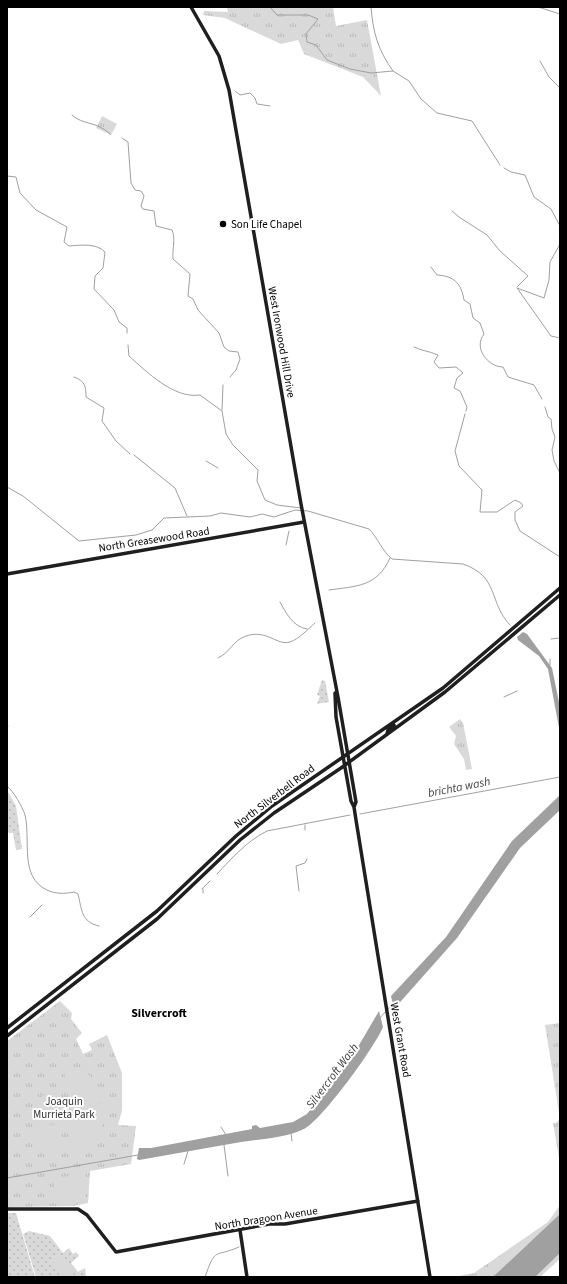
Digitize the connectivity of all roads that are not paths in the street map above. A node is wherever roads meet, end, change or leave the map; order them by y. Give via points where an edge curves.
1 (191, 7) edge
2 (304, 522) junction
3 (7, 574) edge
4 (560, 588) edge
5 (560, 596) edge
6 (335, 688) junction
7 (404, 716) junction
8 (387, 734) junction
9 (348, 753) junction
10 (343, 757) junction
11 (349, 761) junction
12 (344, 765) junction
13 (286, 796) junction
14 (291, 802) junction
15 (354, 807) junction
16 (18, 1020) junction
17 (21, 1025) junction
18 (7, 1028) edge
19 (7, 1036) edge
20 (418, 1201) junction
21 (7, 1209) edge
22 (240, 1230) junction
23 (247, 1277) edge
24 (430, 1277) edge

1 - 2 main road, West Ironwood Hill Drive via 219,56 226,74
2 - 3 main road, North Greasewood Road
2 - 6 main road, West Ironwood Hill Drive
4 - 7 main road, North Silverbell Road via 451,682
5 - 8 main road, North Silverbell Road via 466,676
6 - 9 main road, West Ironwood Hill Drive
6 - 10 main road, West Ironwood Hill Drive via 336,717
7 - 8 main road via 388,730
7 - 9 main road, North Silverbell Road
8 - 11 main road, North Silverbell Road
9 - 10 main road, North Silverbell Road
9 - 11 main road, West Grant Road
10 - 12 main road, West Grant Road
10 - 13 main road, North Silverbell Road
11 - 12 main road, North Silverbell Road
11 - 15 main road, West Grant Road via 356,802
12 - 14 main road, North Silverbell Road
12 - 15 main road, West Grant Road
13 - 14 main road
13 - 16 main road, North Silverbell Road via 236,836 157,911
14 - 17 main road, North Silverbell Road via 240,840 157,919
15 - 20 main road, West Grant Road
16 - 17 main road
16 - 18 main road, North Silverbell Road
17 - 19 main road, North Silverbell Road
20 - 22 main road, North Dragoon Avenue
20 - 24 main road, West Grant Road
21 - 22 main road, North Dragoon Avenue via 72,1208 83,1212 116,1252
22 - 23 main road

